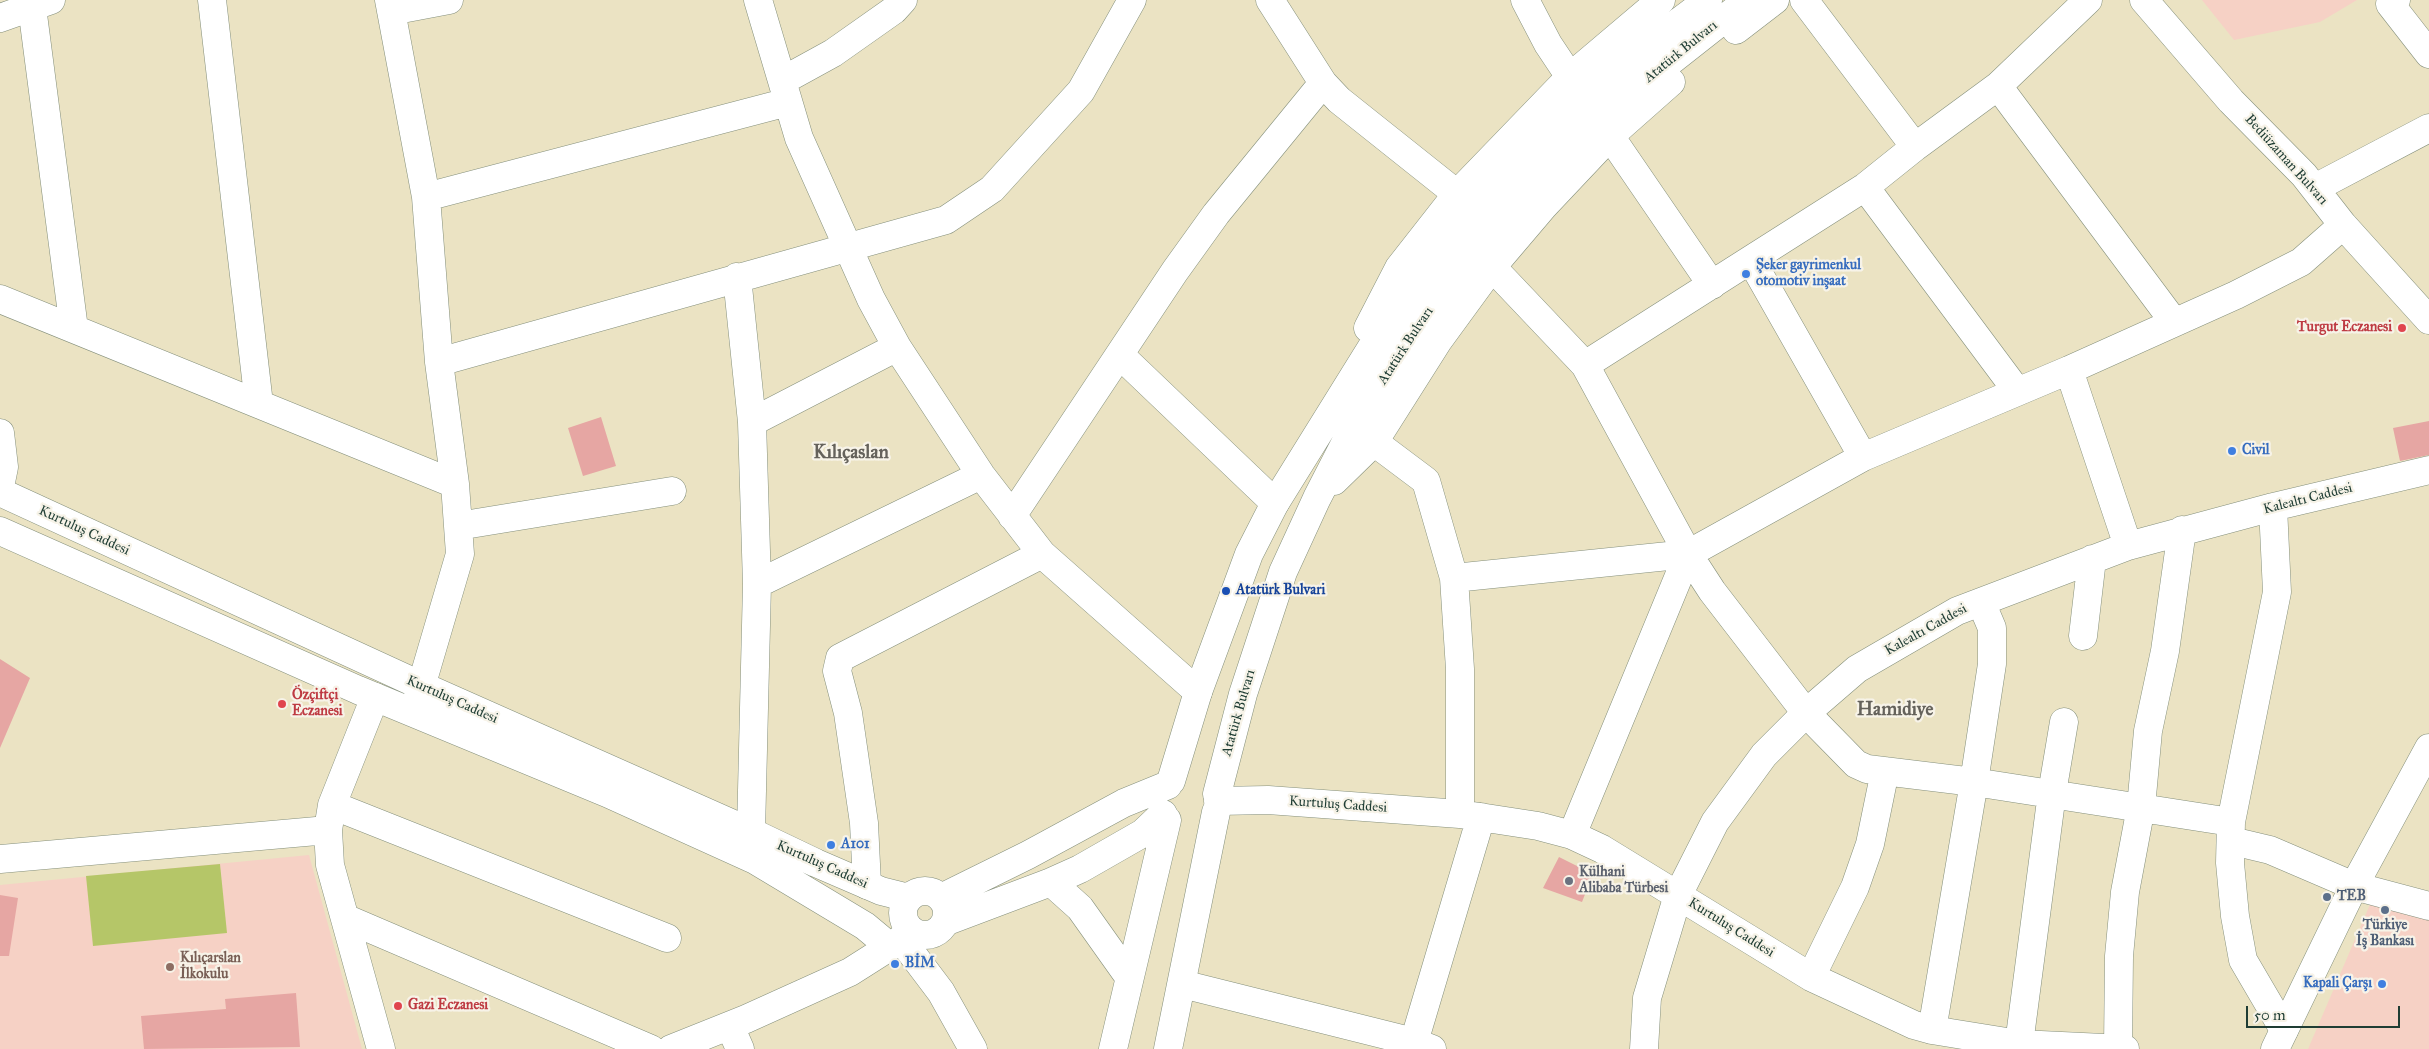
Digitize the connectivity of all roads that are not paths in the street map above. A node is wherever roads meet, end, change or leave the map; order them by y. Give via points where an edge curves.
1 (212, 0) edge
2 (449, 0) edge
3 (758, 0) edge
4 (903, 0) edge
5 (1132, 0) edge
6 (1270, 0) edge
7 (1525, 0) edge
8 (1661, 0) edge
9 (1708, 0) edge
10 (1748, 0) edge
11 (1775, 0) edge
12 (1804, 0) edge
13 (2088, 0) edge
14 (2144, 0) edge
15 (2393, 2) edge
16 (42, 3) edge
17 (390, 5) edge
18 (0, 18) edge
19 (2429, 54) edge
20 (1570, 77) junction
21 (1323, 83) junction
22 (1998, 86) junction
23 (785, 92) junction
24 (2429, 128) edge
25 (1610, 136) junction
26 (1914, 147) junction
27 (1866, 187) junction
28 (2314, 188) junction
29 (1457, 194) junction
30 (426, 197) junction
31 (2344, 225) junction
32 (847, 246) junction
33 (1751, 260) junction
34 (1492, 267) junction
35 (737, 277) junction
36 (1712, 285) junction
37 (0, 299) edge
38 (2429, 320) edge
39 (2174, 322) junction
40 (74, 329) junction
41 (897, 347) junction
42 (1120, 355) junction
43 (439, 362) junction
44 (1585, 365) junction
45 (2069, 370) junction
46 (2017, 391) junction
47 (259, 404) junction
48 (752, 422) junction
49 (0, 433) edge
50 (1374, 442) junction
51 (1864, 457) junction
52 (2429, 470) edge
53 (981, 475) junction
54 (455, 484) junction
55 (0, 487) edge
56 (672, 491) dead end
57 (0, 492) edge
58 (1317, 498) junction
59 (1275, 503) junction
60 (2273, 507) junction
61 (1012, 516) junction
62 (458, 526) junction
63 (2182, 530) junction
64 (0, 531) edge
65 (2128, 546) junction
66 (1042, 554) junction
67 (1688, 554) junction
68 (2092, 559) junction
69 (1454, 578) junction
70 (757, 584) junction
71 (1981, 602) junction
72 (2083, 636) dead end
73 (422, 686) junction
74 (1198, 692) junction
75 (375, 697) junction
76 (413, 713) junction
77 (1806, 713) junction
78 (2064, 722) dead end
79 (2429, 748) edge
80 (1885, 771) junction
81 (1974, 782) junction
82 (1169, 783) junction
83 (2052, 794) junction
84 (1217, 803) junction
85 (2141, 807) junction
86 (1470, 816) junction
87 (1165, 817) junction
88 (330, 818) junction
89 (2231, 831) junction
90 (751, 832) junction
91 (1572, 835) junction
92 (0, 859) edge
93 (1051, 882) junction
94 (867, 885) junction
95 (2354, 886) junction
96 (1678, 895) junction
97 (909, 898) junction
98 (2429, 906) edge
99 (943, 910) junction
100 (345, 918) junction
101 (667, 938) dead end
102 (901, 939) junction
103 (1129, 977) junction
104 (1811, 977) junction
105 (1182, 984) junction
106 (1932, 1030) junction
107 (735, 1037) edge
108 (2280, 1040) edge
109 (2019, 1044) junction
110 (1423, 1046) edge
111 (2118, 1048) edge
112 (381, 1049) edge
113 (651, 1049) edge
114 (671, 1049) edge
115 (973, 1049) edge
116 (1113, 1049) edge
117 (1168, 1049) edge
118 (1644, 1049) edge
119 (2125, 1049) edge

1 - 47 street
2 - 17 street
3 - 23 street
4 - 23 street
5 - 32 street via 1081,91 992,189 946,220
6 - 21 street
7 - 20 street
8 - 20 street
9 - 59 street, Atatürk Bulvarı via 1648,45 1557,125 1480,203 1385,326
10 - 58 street, Atatürk Bulvarı via 1616,104 1504,214 1418,324 1352,430
11 - 25 street via 1704,54
12 - 26 street
13 - 22 street
14 - 28 street, Bediüzaman Bulvarı via 2231,101
15 - 19 street
16 - 18 street
16 - 40 street
17 - 30 street
20 - 29 street
21 - 29 street via 1362,120
21 - 42 street via 1216,214
22 - 26 street
22 - 39 street
23 - 30 street
23 - 32 street via 799,138
24 - 28 street
25 - 34 street
25 - 36 street
26 - 27 street
27 - 33 street
27 - 46 street
28 - 31 street, Bediüzaman Bulvarı
29 - 59 street via 1399,268
30 - 43 street
31 - 38 street, Bediüzaman Bulvarı
31 - 39 street via 2301,262
32 - 35 street
32 - 41 street
33 - 36 street
33 - 51 street
34 - 44 street
34 - 50 street via 1438,341
35 - 43 street
35 - 48 street
36 - 44 street
37 - 40 street
39 - 45 street
40 - 47 street
41 - 48 street
41 - 53 street
42 - 59 street
42 - 61 street
43 - 54 street
44 - 67 street
45 - 46 street
45 - 65 street
46 - 51 street
47 - 54 street
48 - 70 street
49 - 55 street via 4,467
50 - 58 street
50 - 69 street via 1426,481
51 - 67 street
52 - 60 street, Kalealtı Caddesi
53 - 61 street
53 - 70 street
54 - 62 street
56 - 62 street
57 - 73 street, Kurtuluş Caddesi
58 - 84 street, Atatürk Bulvarı via 1283,572 1243,694
59 - 74 street, Atatürk Bulvarı via 1249,554
60 - 63 street, Kalealtı Caddesi
60 - 89 street via 2277,592
61 - 66 street
62 - 73 street via 460,554
63 - 65 street, Kalealtı Caddesi
63 - 85 street via 2165,651 2148,731
64 - 75 street
65 - 68 street, Kalealtı Caddesi
66 - 74 street
66 - 94 street via 840,658 837,671 848,713 864,823
67 - 69 street
67 - 77 street via 1712,591
67 - 91 street
68 - 71 street, Kalealtı Caddesi
68 - 72 street
69 - 86 street
70 - 90 street
71 - 77 street, Kalealtı Caddesi via 1957,611 1857,669
71 - 81 street via 1992,628 1992,664
73 - 76 street
73 - 90 street, Kurtuluş Caddesi
74 - 82 street, Atatürk Bulvarı
75 - 76 street
75 - 88 street
76 - 102 street via 770,867 865,926
77 - 80 street via 1856,764
77 - 96 street, Kalealtı Caddesi via 1764,755 1715,822
78 - 83 street
79 - 95 street
80 - 81 street
80 - 104 street via 1870,844 1855,887
81 - 83 street
81 - 106 street
82 - 84 street via 1179,776 1198,776 1206,780
82 - 87 street via 1161,799
82 - 99 street via 1028,855
83 - 85 street
83 - 109 street
84 - 86 street, Kurtuluş Caddesi via 1268,800
84 - 87 street via 1206,826 1190,831 1173,826
84 - 105 street, Atatürk Bulvarı
85 - 89 street
85 - 111 street via 2125,892 2119,956
86 - 91 street, Kurtuluş Caddesi via 1538,826
86 - 110 street
87 - 93 street via 1080,869
87 - 103 street
88 - 92 street
88 - 100 street via 330,865
88 - 101 street
89 - 95 street
89 - 108 street via 2230,863 2243,960
90 - 94 street, Kurtuluş Caddesi
91 - 96 street, Kurtuluş Caddesi via 1602,849
93 - 99 street
93 - 103 street via 1080,908
94 - 97 street, Kurtuluş Caddesi
95 - 98 street
95 - 108 street
96 - 104 street, Kurtuluş Caddesi
96 - 118 street, Kalealtı Caddesi via 1647,998
97 - 99 street via 920,892 933,893
97 - 102 street via 904,905 903,916 908,927
99 - 102 street via 941,928 928,935
100 - 112 street
100 - 113 street
102 - 107 street
102 - 115 street via 941,992
103 - 116 street
104 - 106 street, Kurtuluş Caddesi via 1914,1025
105 - 110 street
105 - 117 street, Atatürk Bulvarı
106 - 109 street, Kurtuluş Caddesi
107 - 114 street
109 - 111 street, Kurtuluş Caddesi
111 - 119 street, Kurtuluş Caddesi

